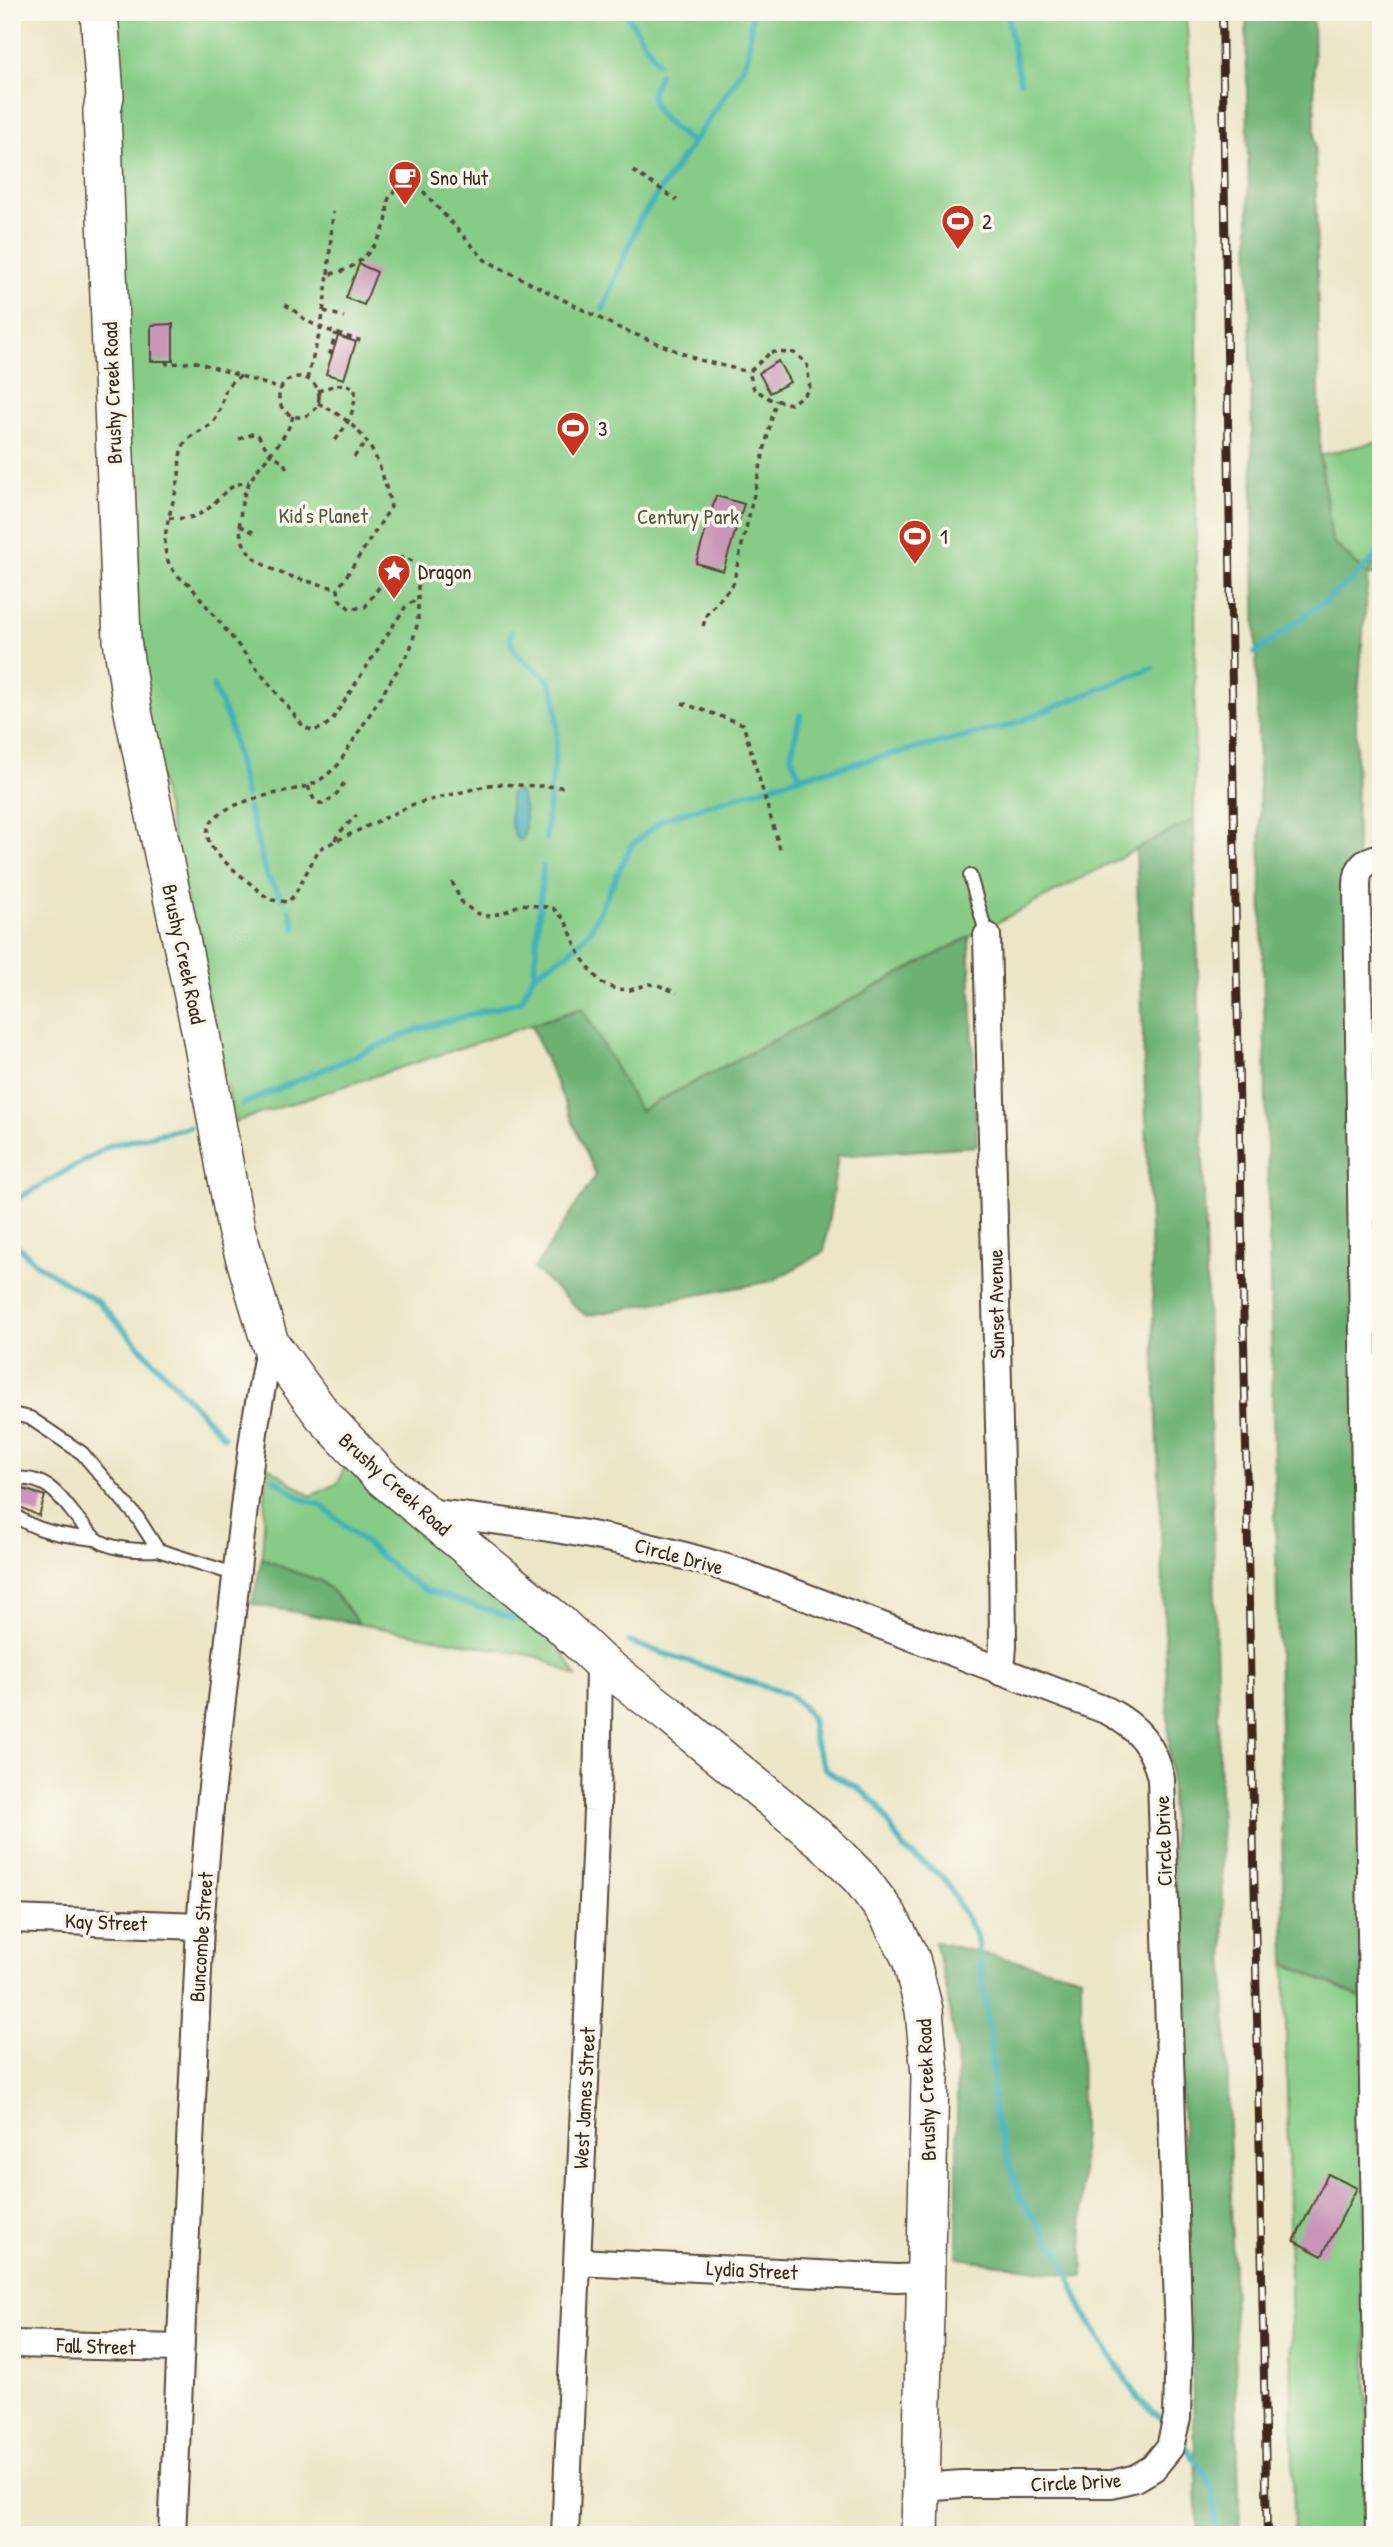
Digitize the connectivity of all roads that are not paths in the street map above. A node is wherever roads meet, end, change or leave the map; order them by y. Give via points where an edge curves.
1 (99, 12) edge
2 (1381, 857) edge
3 (970, 876) dead end
4 (988, 936) joint
5 (1371, 1136) edge
6 (270, 1343) junction
7 (12, 1413) edge
8 (12, 1479) edge
9 (423, 1512) junction
10 (12, 1513) edge
11 (1373, 1526) edge
12 (95, 1539) junction
13 (158, 1550) junction
14 (237, 1575) junction
15 (599, 1661) junction
16 (1001, 1672) junction
17 (1375, 1761) edge
18 (12, 1919) edge
19 (200, 1926) junction
20 (1377, 2157) edge
21 (578, 2262) junction
22 (926, 2277) junction
23 (12, 2344) edge
24 (180, 2348) junction
25 (922, 2487) junction
26 (172, 2535) edge
27 (565, 2535) edge
28 (920, 2535) edge
29 (1379, 2535) edge

1 - 6 street, Brushy Creek Road via 122,639 236,1229
2 - 5 street via 1371,859 1357,872
3 - 4 lane
4 - 16 street, Sunset Avenue
5 - 11 street
6 - 9 street, Brushy Creek Road via 340,1435
6 - 14 street, Buncombe Street
7 - 13 lane via 30,1418 82,1453
8 - 12 lane via 42,1483 62,1498
9 - 15 street, Brushy Creek Road
9 - 16 street, Circle Drive via 510,1521 690,1556
10 - 12 lane via 40,1528
11 - 17 street
12 - 13 lane via 130,1551
13 - 14 lane
14 - 19 street, Buncombe Street
15 - 21 street, West James Street
15 - 22 street, Brushy Creek Road via 825,1843 861,1879 900,1935 919,1984 930,2076
16 - 25 street, Circle Drive via 1125,1720 1143,1736 1161,1779 1177,2234 1177,2418 1162,2459 1127,2481
17 - 20 street
18 - 19 street, Kay Street
19 - 24 street, Buncombe Street
20 - 29 street
21 - 22 street, Lydia Street
21 - 27 street, West James Street
22 - 25 street, Brushy Creek Road
23 - 24 street, Fall Street
24 - 26 street, Buncombe Street
25 - 28 street, Brushy Creek Road

